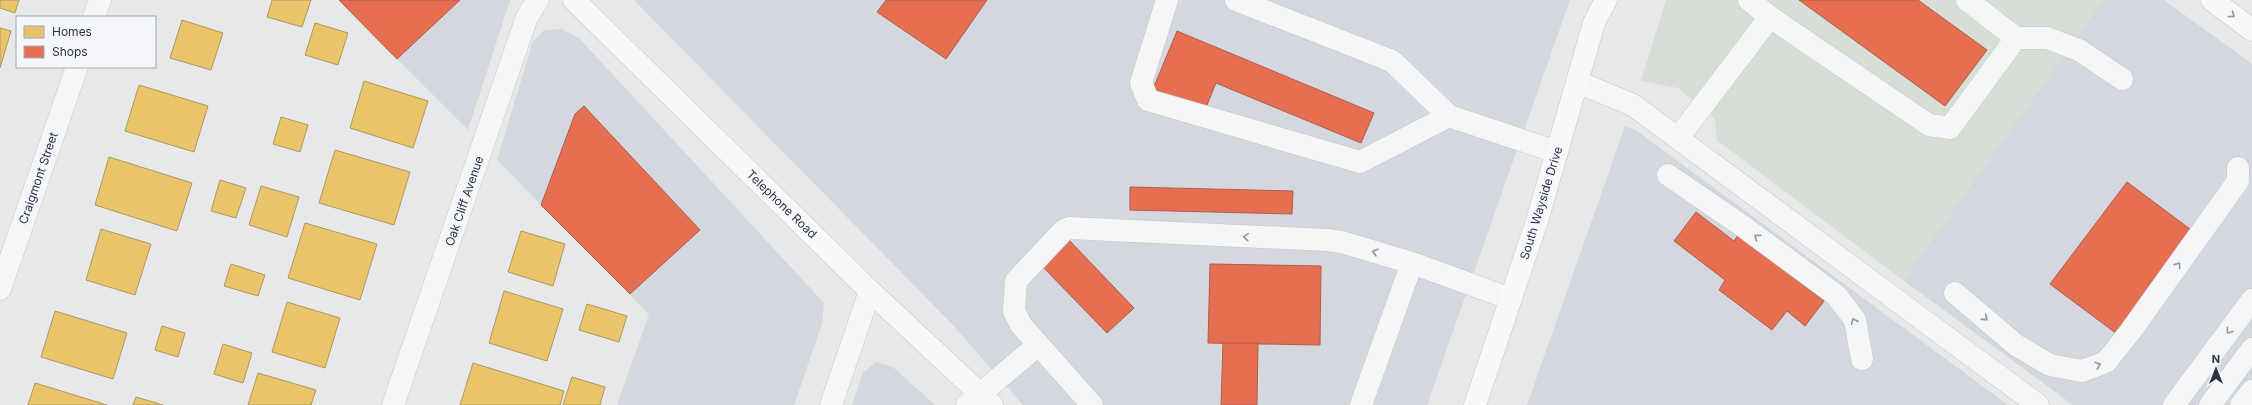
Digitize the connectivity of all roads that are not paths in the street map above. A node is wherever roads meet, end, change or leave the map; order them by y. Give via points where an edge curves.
1 (100, 0) edge
2 (538, 0) edge
3 (574, 0) edge
4 (1167, 0) edge
5 (1236, 0) edge
6 (1606, 0) edge
7 (1749, 0) edge
8 (1967, 0) edge
9 (2212, 0) edge
10 (94, 16) edge
11 (1770, 16) junction
12 (2252, 30) edge
13 (2016, 38) junction
14 (77, 68) edge
15 (2122, 80) dead end
16 (1577, 82) junction
17 (1449, 116) junction
18 (1678, 138) junction
19 (1557, 152) junction
20 (2238, 168) dead end
21 (1668, 174) dead end
22 (1412, 263) junction
23 (0, 289) edge
24 (870, 291) junction
25 (1955, 293) dead end
26 (1511, 299) junction
27 (2252, 300) edge
28 (1038, 344) junction
29 (2252, 349) edge
30 (1862, 359) dead end
31 (2252, 391) edge
32 (980, 401) edge
33 (393, 405) edge
34 (831, 405) edge
35 (1092, 405) edge
36 (1361, 405) edge
37 (1475, 405) edge
38 (2038, 405) edge
39 (2174, 405) edge
40 (2210, 405) edge
41 (2241, 405) edge

1 - 10 street
2 - 33 street, Oak Cliff Avenue via 528,16
3 - 24 main road, Telephone Road
4 - 17 street via 1141,84 1148,100 1360,162
5 - 17 street via 1392,61
6 - 16 main road, South Wayside Drive via 1594,23
7 - 11 street
8 - 13 street
9 -> 12 main road
11 - 13 street via 1929,125 1950,128
11 - 18 street
13 - 15 street via 2046,38 2078,50
14 - 23 street, Craigmont Street
16 - 18 street via 1633,105
16 - 19 main road, South Wayside Drive
17 - 19 street
18 - 38 street
19 - 26 main road, South Wayside Drive
25 -> 20 street via 2016,344 2050,365 2082,371 2106,362 2238,181
30 -> 21 street via 1855,320 1836,295
22 - 26 street
22 -> 28 street via 1342,242 1069,228 1063,231 1016,281 1014,311 1021,325
22 - 36 street
24 - 32 main road, Telephone Road
24 - 34 street
26 - 37 main road, South Wayside Drive
27 -> 39 street
28 - 32 street
28 - 35 street
29 - 40 street
31 - 41 street

